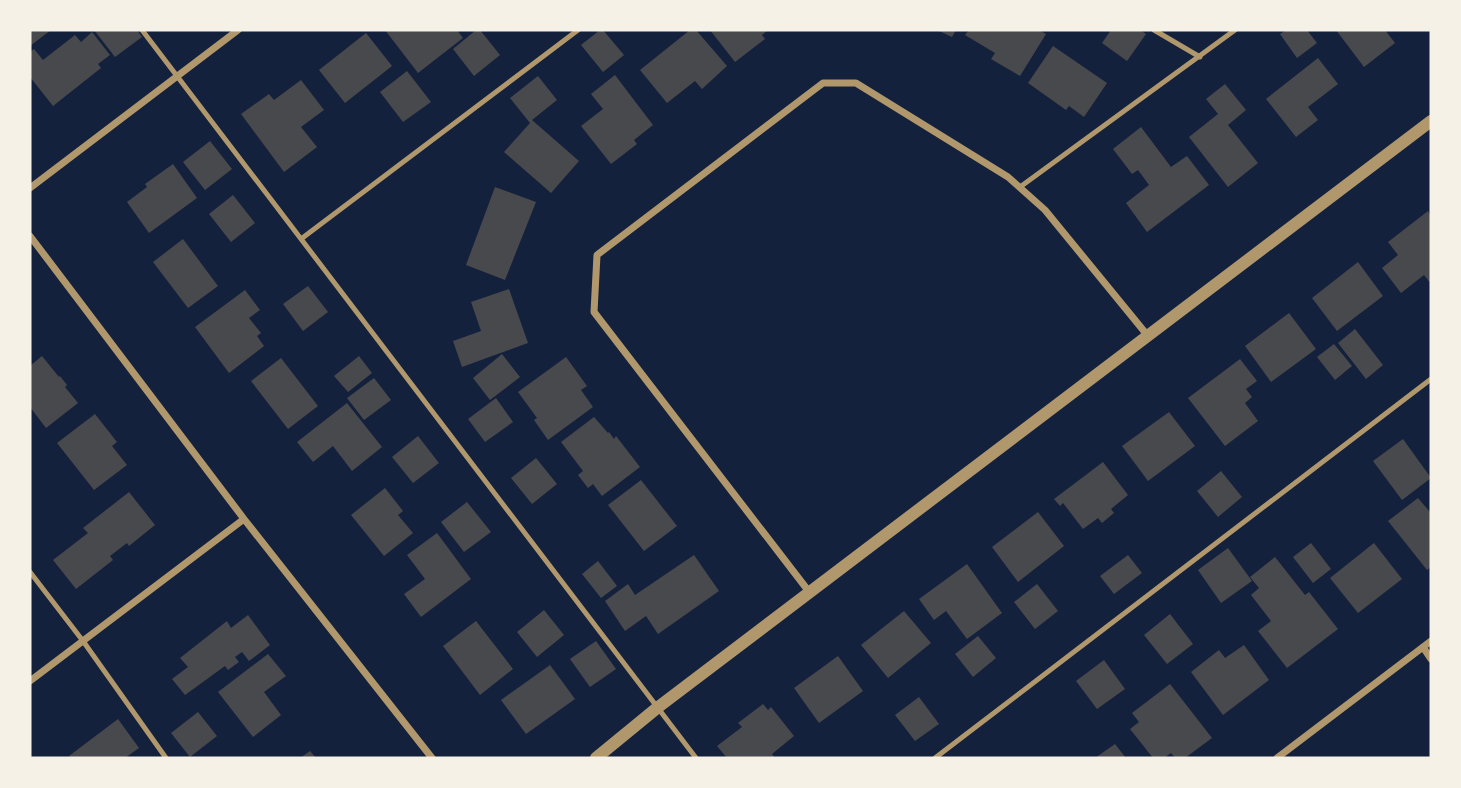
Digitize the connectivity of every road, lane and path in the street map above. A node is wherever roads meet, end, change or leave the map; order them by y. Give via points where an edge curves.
1 (142, 30) edge
2 (238, 30) edge
3 (578, 30) edge
4 (1154, 30) edge
5 (1235, 30) edge
6 (1200, 57) junction
7 (177, 76) junction
8 (1431, 121) edge
9 (1020, 187) junction
10 (30, 188) edge
11 (30, 236) edge
12 (301, 239) junction
13 (1148, 336) junction
14 (1431, 379) edge
15 (244, 519) junction
16 (30, 572) edge
17 (810, 593) junction
18 (83, 641) junction
19 (1431, 641) edge
20 (1423, 647) junction
21 (1431, 659) edge
22 (30, 681) edge
23 (657, 708) junction
24 (166, 758) edge
25 (432, 758) edge
26 (596, 758) edge
27 (696, 758) edge
28 (935, 758) edge
29 (1277, 758) edge

1 - 7 lane
2 - 7 street
3 - 12 lane
4 - 6 lane
5 - 6 lane
6 - 9 lane
7 - 10 street
7 - 12 lane
8 - 13 street
9 - 13 street via 1045,210
9 - 17 street via 856,83 822,83 597,255 594,312
11 - 15 street
12 - 23 lane
13 - 17 street
14 - 28 lane
15 - 18 street
15 - 25 street
16 - 18 lane
17 - 23 street
18 - 22 street
18 - 24 lane
19 - 20 street
20 - 21 street
20 - 29 street
23 - 26 street
23 - 27 lane

